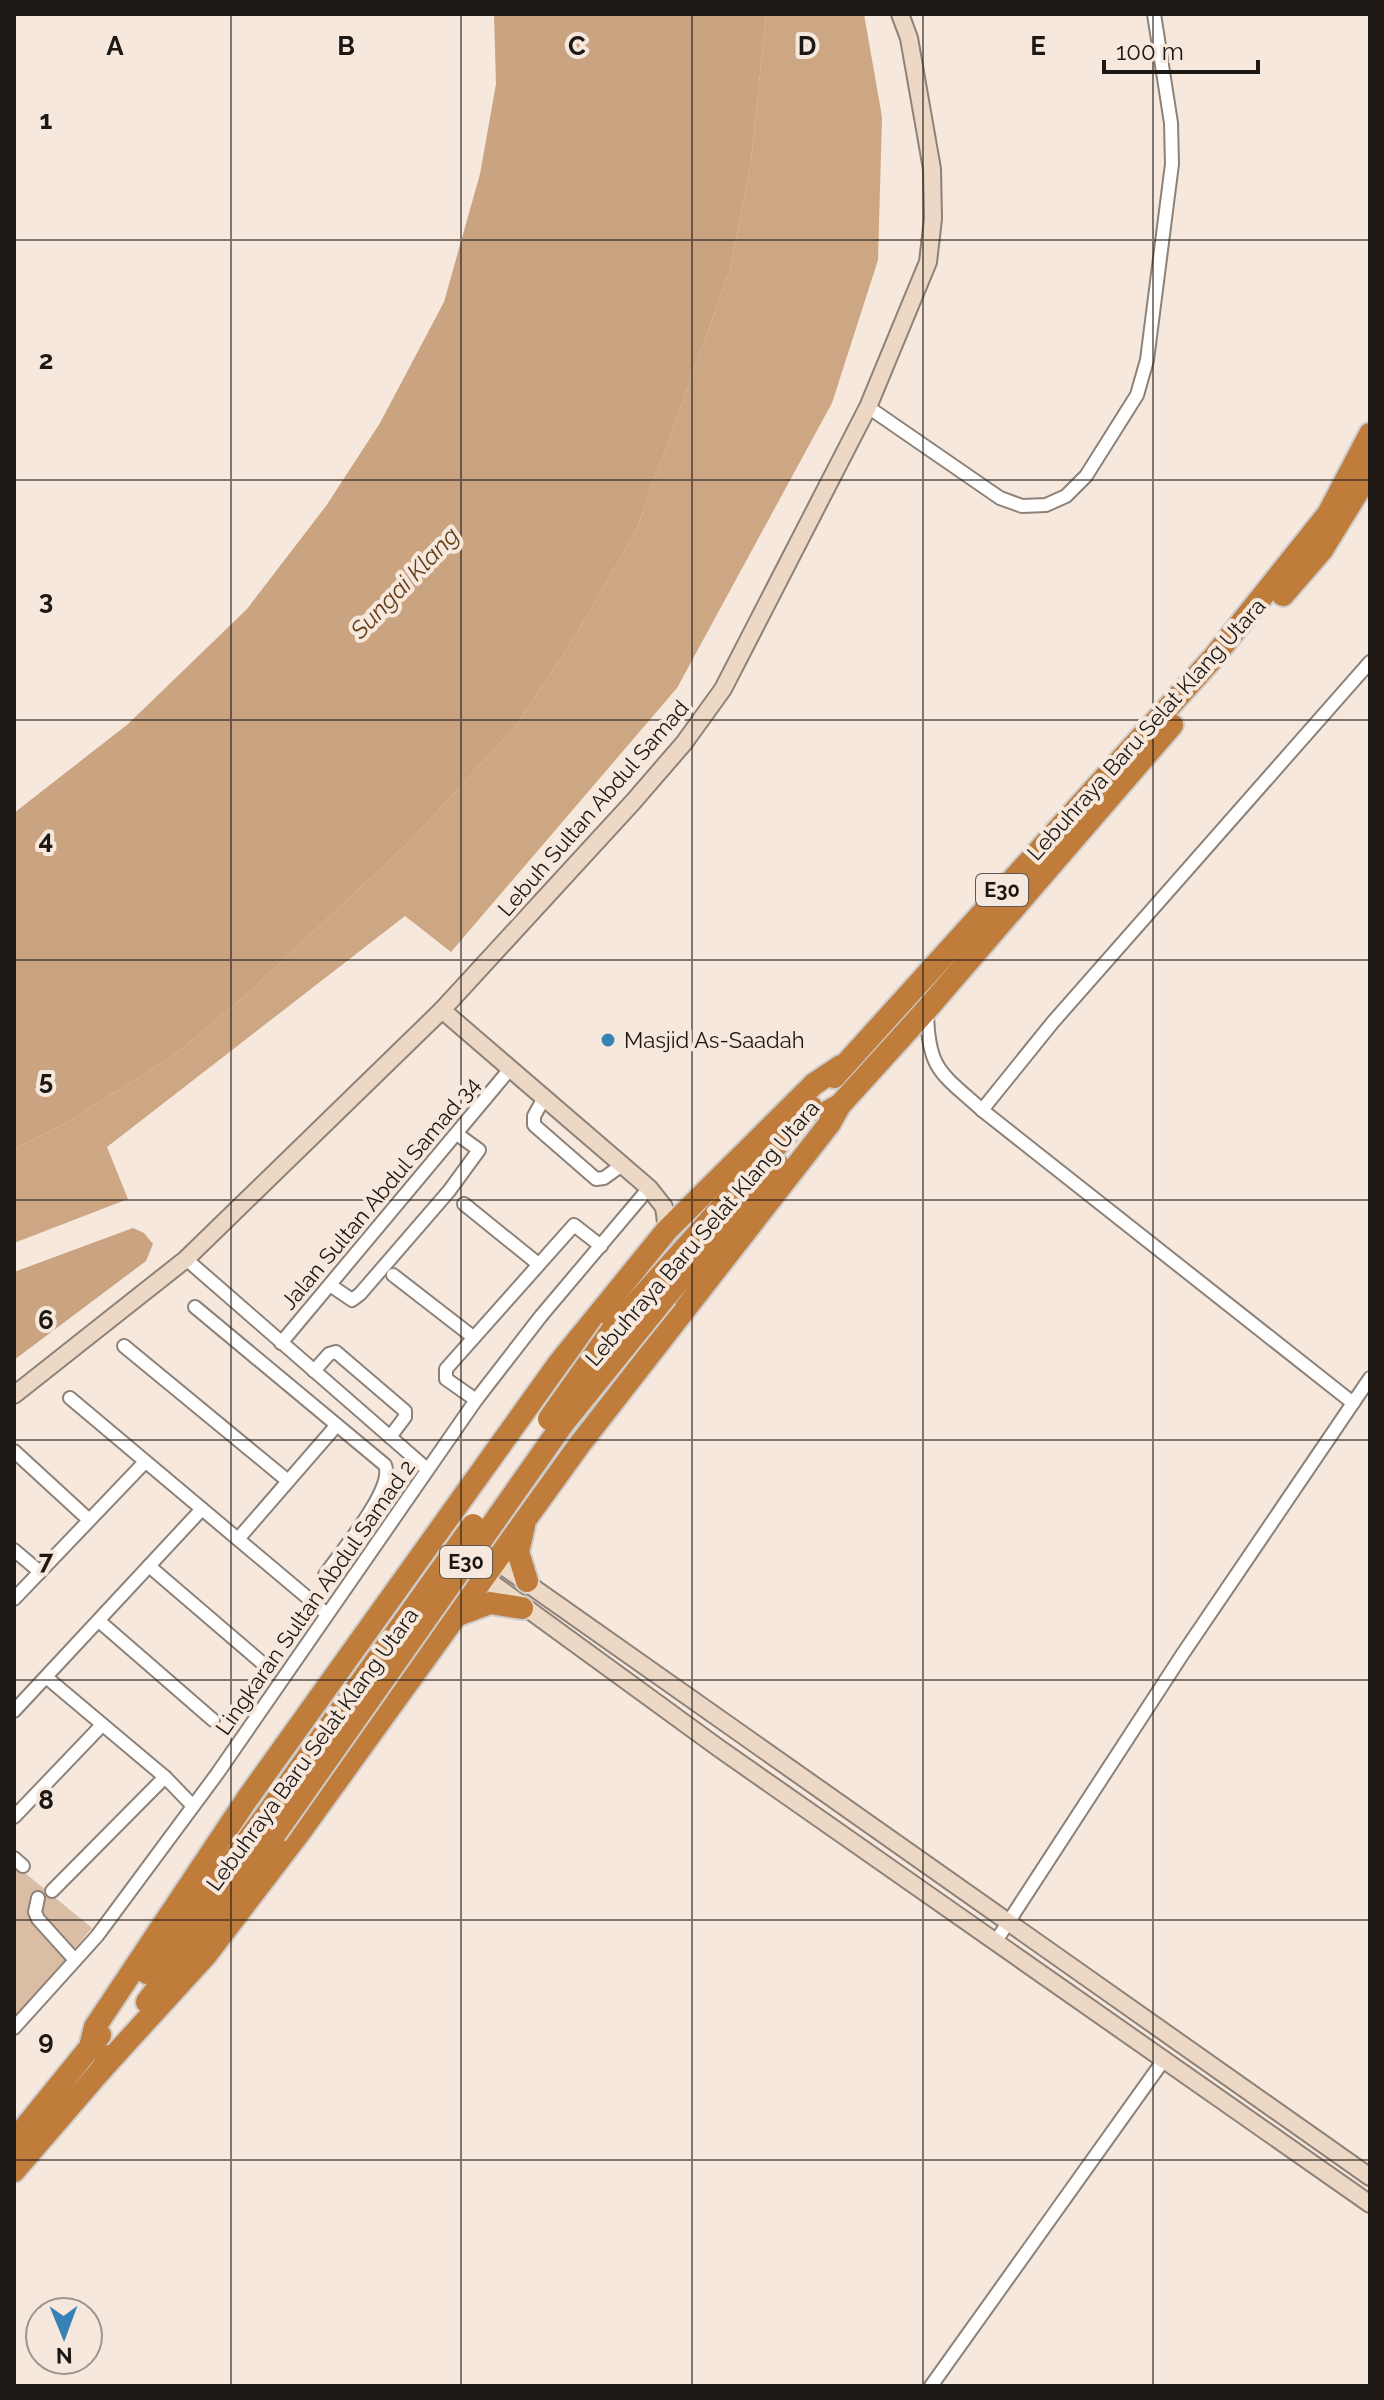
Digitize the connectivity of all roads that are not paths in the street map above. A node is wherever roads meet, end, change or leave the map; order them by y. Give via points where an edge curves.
1 (900, 14) edge
2 (911, 14) edge
3 (1154, 14) edge
4 (909, 38) junction
5 (868, 407) junction
6 (1370, 434) edge
7 (1370, 472) edge
8 (1370, 488) edge
9 (1322, 550) junction
10 (1370, 662) edge
11 (927, 1009) junction
12 (442, 1010) junction
13 (841, 1066) junction
14 (510, 1069) junction
15 (544, 1098) junction
16 (840, 1105) junction
17 (982, 1110) junction
18 (457, 1134) junction
19 (622, 1165) junction
20 (649, 1188) junction
21 (464, 1204) dead end
22 (693, 1206) junction
23 (667, 1230) junction
24 (601, 1246) junction
25 (186, 1259) junction
26 (537, 1263) junction
27 (393, 1275) dead end
28 (330, 1285) junction
29 (195, 1307) dead end
30 (473, 1337) junction
31 (281, 1343) junction
32 (124, 1346) dead end
33 (314, 1371) junction
34 (1370, 1378) edge
35 (14, 1395) edge
36 (70, 1398) dead end
37 (476, 1400) junction
38 (1353, 1403) junction
39 (336, 1426) junction
40 (390, 1437) junction
41 (14, 1451) edge
42 (145, 1462) junction
43 (427, 1469) junction
44 (288, 1481) junction
45 (202, 1509) junction
46 (527, 1517) junction
47 (88, 1519) junction
48 (438, 1532) junction
49 (238, 1539) junction
50 (14, 1550) edge
51 (496, 1559) junction
52 (149, 1566) junction
53 (40, 1572) junction
54 (325, 1575) dead end
55 (483, 1579) junction
56 (527, 1581) junction
57 (14, 1599) edge
58 (522, 1608) junction
59 (327, 1614) junction
60 (458, 1615) junction
61 (99, 1621) junction
62 (261, 1662) dead end
63 (46, 1677) junction
64 (14, 1711) edge
65 (213, 1720) dead end
66 (102, 1725) junction
67 (165, 1777) junction
68 (837, 1801) junction
69 (193, 1806) junction
70 (14, 1817) edge
71 (824, 1821) junction
72 (269, 1827) junction
73 (52, 1891) dead end
74 (38, 1898) dead end
75 (1009, 1920) junction
76 (996, 1941) junction
77 (75, 1960) junction
78 (14, 2028) edge
79 (91, 2043) junction
80 (1163, 2061) junction
81 (102, 2069) junction
82 (14, 2141) edge
83 (14, 2171) edge
84 (1370, 2177) edge
85 (1370, 2204) edge
86 (931, 2386) edge

1 - 4 street, Lebuh Sultan Abdul Samad
2 - 4 street, Lebuh Sultan Abdul Samad
3 - 5 street via 1172,164 1147,360 1137,395 1086,476 1066,496 1046,505 1022,506 1000,498
4 - 5 street, Lebuh Sultan Abdul Samad via 932,169 933,219 928,262
5 - 12 street, Lebuh Sultan Abdul Samad via 723,689 633,802
6 - 13 highway, Lebuhraya Baru Selat Klang Utara / E30 via 1328,514 1213,658
7 - 9 highway, Lebuhraya Baru Selat Klang Utara / E30
8 - 9 street
9 - 11 highway, Lebuhraya Baru Selat Klang Utara / E30
10 - 17 street
11 - 16 highway, Lebuhraya Baru Selat Klang Utara / E30
11 - 17 street via 936,1068
12 - 14 street
12 - 25 street, Lebuh Sultan Abdul Samad
13 - 22 highway via 814,1084
13 - 72 highway, Lebuhraya Baru Selat Klang Utara / E30, bridge via 825,1091 612,1330
14 - 15 street
14 - 18 street, Jalan Sultan Abdul Samad 34
15 - 19 street
15 - 19 street via 532,1121 596,1179
16 - 46 highway
16 - 72 highway, Lebuhraya Baru Selat Klang Utara / E30, bridge via 822,1116 565,1421
17 - 38 street
18 - 28 street, Jalan Sultan Abdul Samad 34
18 - 28 street via 479,1150 449,1191 352,1300
19 - 20 street
20 - 22 street
20 - 23 street via 664,1207
20 - 24 street, Lingkaran Sultan Abdul Samad 2
21 - 26 street
22 - 23 highway
23 - 48 highway via 559,1363
24 - 26 street via 574,1225
24 - 37 street, Lingkaran Sultan Abdul Samad 2
25 - 31 street
25 - 35 street, Lebuh Sultan Abdul Samad
26 - 30 street
27 - 30 street
28 - 31 street, Jalan Sultan Abdul Samad 34
29 - 39 street
30 - 37 street via 446,1369 446,1379
31 - 33 street
32 - 44 street
33 - 40 street
33 - 40 street via 336,1352 405,1411
34 - 38 street
36 - 42 street
37 - 43 street, Lingkaran Sultan Abdul Samad 2
38 - 75 street
39 - 44 street
39 - 54 street via 385,1465 388,1478
40 - 43 street
41 - 47 street
42 - 45 street
42 - 47 street
43 - 59 street, Lingkaran Sultan Abdul Samad 2
44 - 49 street
45 - 49 street
45 - 52 street
46 - 51 highway
46 - 56 highway via 518,1552
47 - 53 street
48 - 51 street
48 - 55 street
48 - 79 highway via 247,1799 95,2027
49 - 59 street
50 - 53 street
51 - 55 highway
51 - 56 street
52 - 61 street
52 - 62 street
53 - 57 street
55 - 58 street
55 - 60 highway
56 - 68 street
58 - 60 highway via 490,1603
58 - 71 street
59 - 69 street, Lingkaran Sultan Abdul Samad 2
60 - 81 highway via 206,1955
61 - 63 street
61 - 65 street
63 - 64 street
63 - 66 street
66 - 67 street
66 - 70 street
67 - 69 street
67 - 73 street
68 - 71 street
68 - 75 street
69 - 77 street, Lingkaran Sultan Abdul Samad 2
71 - 76 street
72 - 79 highway, Lebuhraya Baru Selat Klang Utara / E30
72 - 81 highway, Lebuhraya Baru Selat Klang Utara / E30
74 - 77 street via 38,1919
75 - 76 street
75 - 84 street
76 - 80 street
77 - 78 street, Lingkaran Sultan Abdul Samad 2
79 - 82 highway, Lebuhraya Baru Selat Klang Utara / E30
80 - 85 street
80 - 86 street
81 - 83 highway, Lebuhraya Baru Selat Klang Utara / E30

